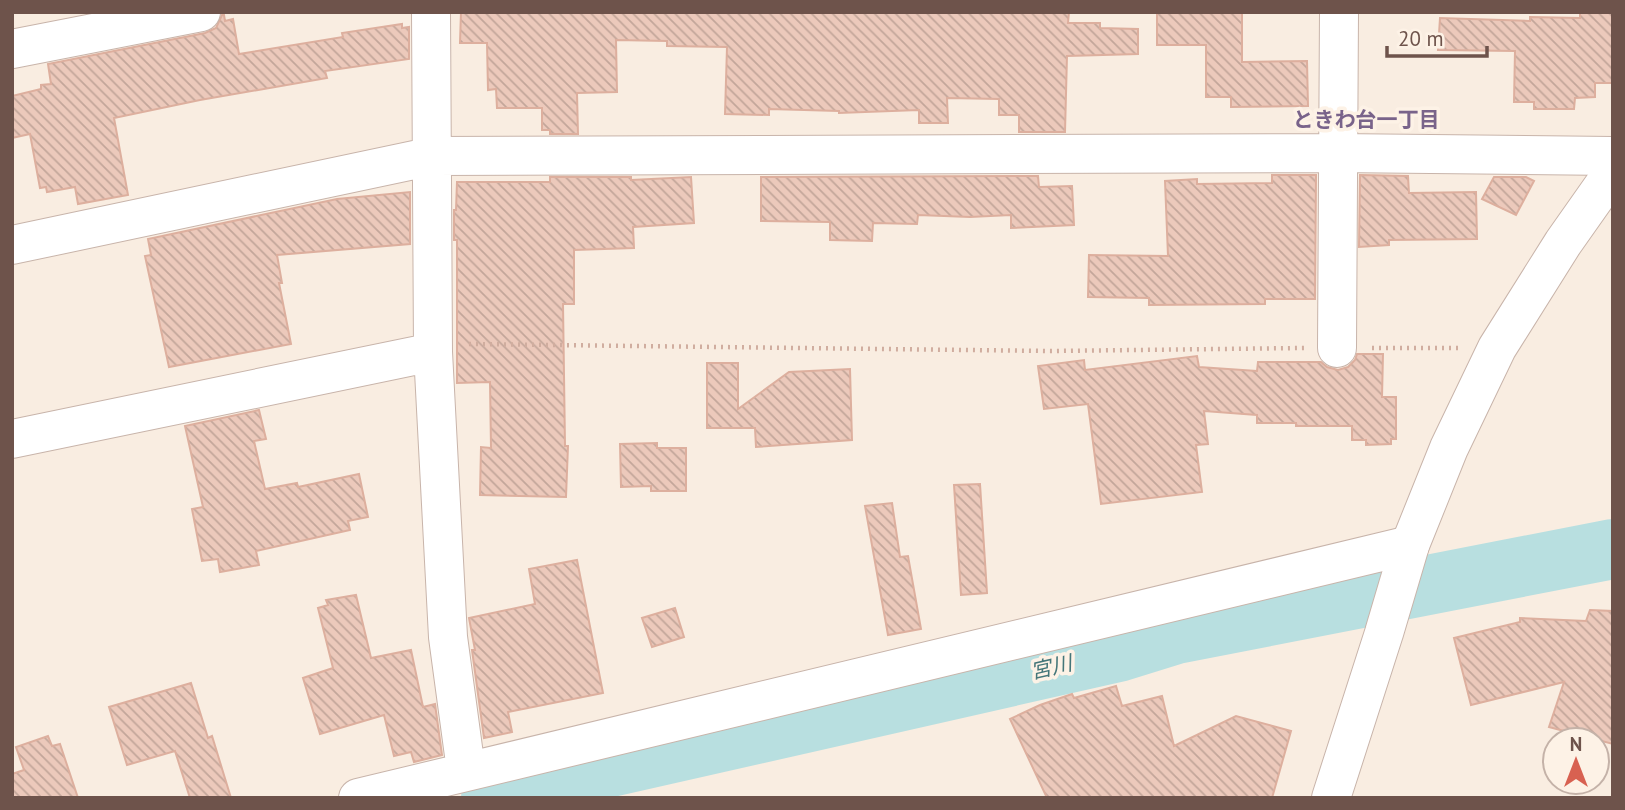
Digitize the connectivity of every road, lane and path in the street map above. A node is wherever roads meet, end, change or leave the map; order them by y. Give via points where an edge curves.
1 (201, 12) edge
2 (431, 12) edge
3 (1339, 12) edge
4 (12, 49) edge
5 (1336, 153) junction
6 (433, 156) junction
7 (1613, 156) edge
8 (1613, 172) edge
9 (12, 245) edge
10 (433, 348) junction
11 (1337, 348) junction
12 (1497, 348) junction
13 (12, 439) edge
14 (1406, 557) junction
15 (466, 770) junction
16 (358, 798) edge
17 (1331, 798) edge

1 - 4 street
2 - 6 street
3 - 5 street
5 - 6 street
5 - 7 street
5 - 11 street
6 - 9 street
6 - 10 street
8 - 12 street
10 - 11 path
10 - 13 street
10 - 15 street via 448,637
11 - 12 path
12 - 14 street via 1449,448
14 - 15 street
14 - 17 street
15 - 16 street

